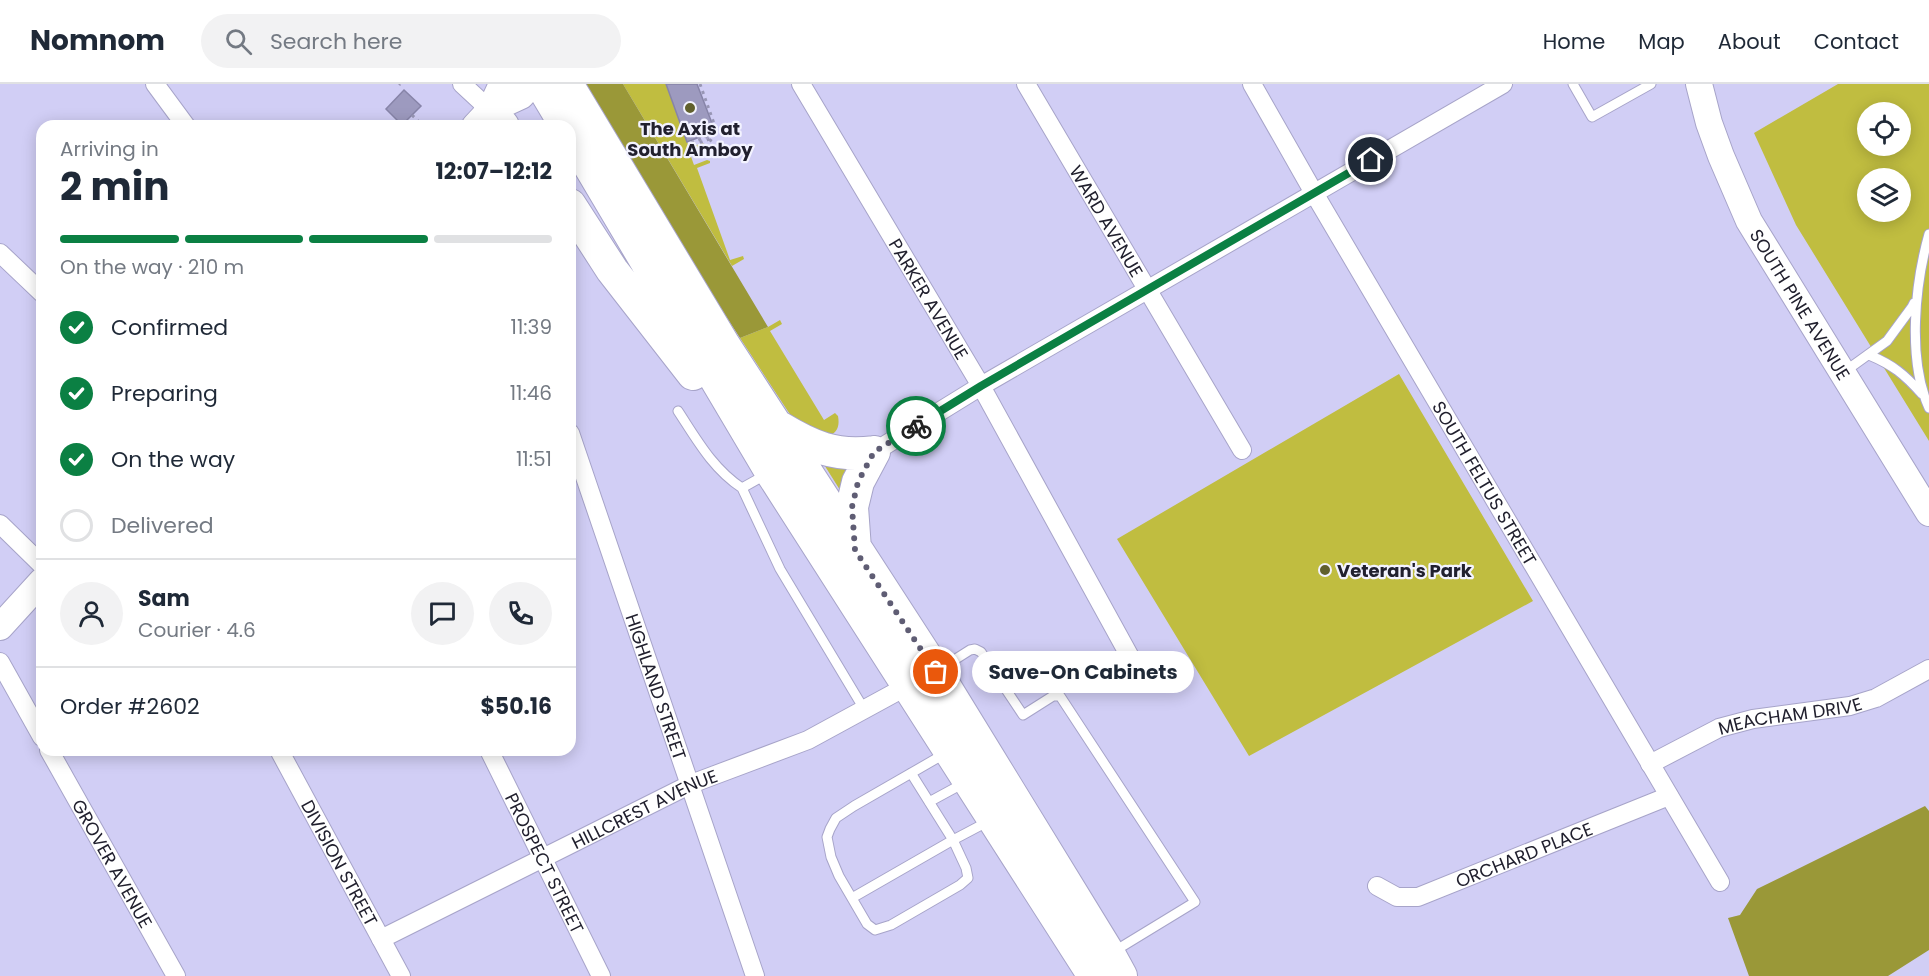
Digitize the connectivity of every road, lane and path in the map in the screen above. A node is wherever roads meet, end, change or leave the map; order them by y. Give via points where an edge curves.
1 (155, 84) edge
2 (462, 84) edge
3 (700, 84) edge
4 (801, 84) edge
5 (1026, 84) edge
6 (1252, 84) edge
7 (1503, 84) edge
8 (1573, 84) edge
9 (1651, 84) edge
10 (1700, 84) edge
11 (547, 87) edge
12 (493, 112) edge
13 (412, 115) dead end
14 (182, 120) edge
15 (417, 120) edge
16 (563, 120) edge
17 (570, 120) edge
18 (576, 129) edge
19 (717, 132) junction
20 (714, 138) junction
21 (576, 144) edge
22 (707, 145) dead end
23 (1314, 193) junction
24 (576, 214) edge
25 (1929, 234) edge
26 (0, 253) edge
27 (36, 287) edge
28 (1918, 289) junction
29 (1148, 290) junction
30 (1869, 355) junction
31 (1842, 373) junction
32 (981, 386) junction
33 (1923, 395) junction
34 (1929, 408) edge
35 (678, 411) dead end
36 (776, 426) junction
37 (576, 450) edge
38 (1242, 450) dead end
39 (874, 452) junction
40 (771, 472) junction
41 (742, 489) junction
42 (1929, 513) edge
43 (0, 524) edge
44 (855, 550) junction
45 (36, 559) edge
46 (36, 588) edge
47 (0, 627) edge
48 (0, 662) edge
49 (1929, 669) edge
50 (1140, 675) dead end
51 (923, 678) junction
52 (864, 709) junction
53 (36, 726) edge
54 (951, 750) junction
55 (53, 756) edge
56 (282, 756) edge
57 (492, 756) edge
58 (1650, 764) junction
59 (911, 773) junction
60 (969, 780) junction
61 (691, 784) junction
62 (1669, 796) junction
63 (929, 802) junction
64 (994, 818) junction
65 (953, 840) junction
66 (543, 858) junction
67 (1720, 882) dead end
68 (1377, 886) dead end
69 (852, 898) junction
70 (381, 939) junction
71 (1108, 969) edge
72 (176, 976) edge
73 (401, 976) edge
74 (601, 976) edge
75 (755, 976) edge

1 - 14 street
2 - 12 street
3 - 19 path
4 - 32 street, PARKER AVENUE
5 - 29 street, WARD AVENUE
6 - 23 street, SOUTH FELTUS STREET
7 - 23 street
8 - 9 lane via 1592,117
10 - 31 street, SOUTH PINE AVENUE via 1720,156 1744,210
11 - 12 street
11 - 16 highway
11 - 17 highway
13 - 15 path
18 - 36 highway
19 - 20 path
19 - 20 path via 691,143 692,146
20 - 22 path
21 - 40 highway
23 - 29 street
23 - 58 street, SOUTH FELTUS STREET
24 - 40 highway via 612,270 684,361 726,424
25 - 28 lane
26 - 27 street
28 - 30 lane via 1902,322
28 - 33 lane via 1916,341
29 - 32 street
29 - 38 street, WARD AVENUE
30 - 31 lane
30 - 33 lane via 1890,364
31 - 42 street, SOUTH PINE AVENUE
32 - 39 street
32 - 50 street, PARKER AVENUE
33 - 34 lane
35 - 41 lane via 712,462
36 - 39 highway via 828,451 854,455
36 - 44 highway
37 - 61 street, HIGHLAND STREET
39 - 44 highway via 858,482 852,507
40 - 41 lane
40 - 51 highway
41 - 52 lane via 780,569
43 - 45 street
44 - 51 highway
46 - 47 street
48 - 53 street
49 - 58 street, MEACHAM DRIVE via 1876,698 1850,706 1719,728
51 - 52 street, HILLCREST AVENUE
51 - 54 highway
51 - 71 highway
51 - 71 lane via 975,649 981,651 1023,715 1053,696 1060,696 1195,902
52 - 61 street, HILLCREST AVENUE via 808,740
54 - 59 lane
54 - 60 highway
55 - 72 street, GROVER AVENUE
56 - 70 street, DIVISION STREET
57 - 66 street, PROSPECT STREET
58 - 62 street, SOUTH FELTUS STREET
59 - 63 lane
59 - 69 lane via 836,818 830,829 827,837 831,857
60 - 63 lane
60 - 64 highway
61 - 66 street, HILLCREST AVENUE
61 - 75 street, HIGHLAND STREET
62 - 67 street, SOUTH FELTUS STREET
62 - 68 street, ORCHARD PLACE via 1418,897 1397,897
63 - 65 lane
64 - 65 lane
64 - 71 highway
65 - 69 lane
65 - 69 lane via 968,878 933,902 875,930
66 - 70 street, HILLCREST AVENUE
66 - 74 street, PROSPECT STREET
70 - 73 street, DIVISION STREET

